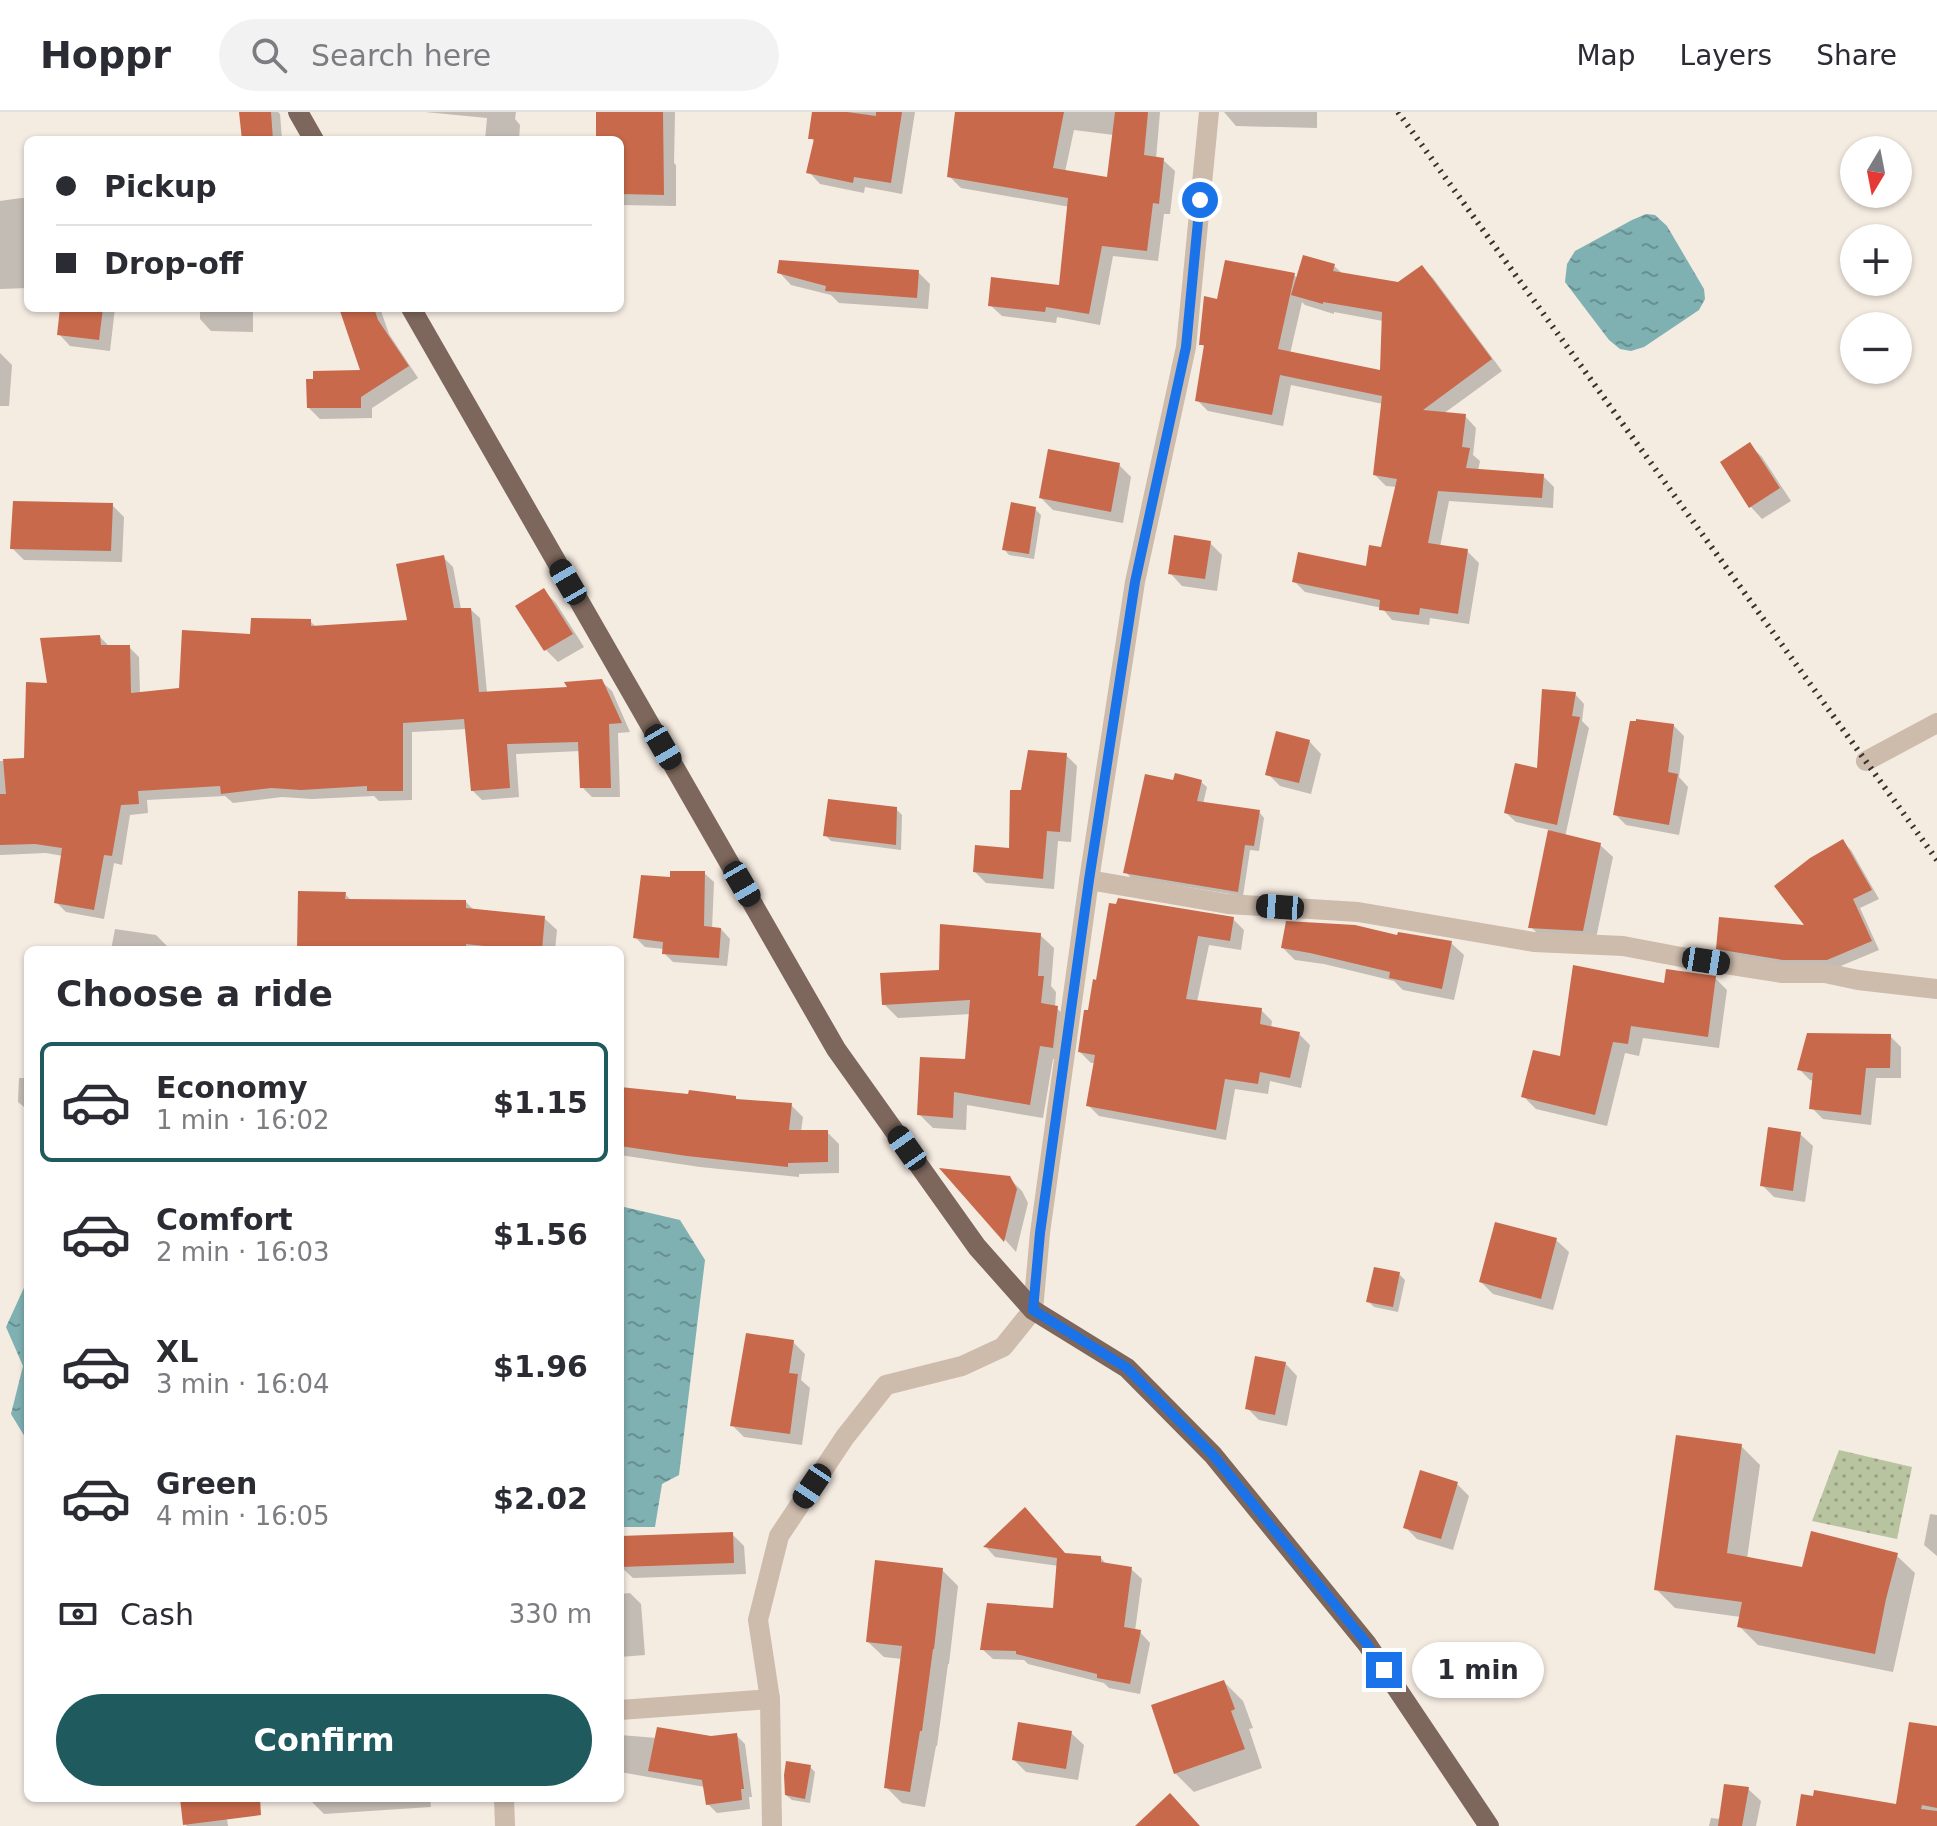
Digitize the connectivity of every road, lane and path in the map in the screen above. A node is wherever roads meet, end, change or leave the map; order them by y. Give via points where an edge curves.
1 (298, 112) edge
2 (1209, 112) edge
3 (312, 136) edge
4 (413, 312) edge
5 (1937, 723) edge
6 (1866, 761) dead end
7 (1089, 880) junction
8 (1937, 989) edge
9 (1033, 1310) junction
10 (770, 1699) junction
11 (624, 1710) edge
12 (504, 1802) edge
13 (505, 1826) edge
14 (772, 1826) edge
15 (1489, 1826) edge

1 - 3 main road
2 - 7 street via 1186,347 1135,582
4 - 9 main road via 836,1049 977,1247
5 - 6 street
7 - 8 street via 1228,904 1358,912 1534,942 1623,946 1782,973 1825,973
7 - 9 street
9 - 10 street via 1003,1347 962,1366 886,1385 845,1437 779,1536 758,1620
9 - 15 main road via 1127,1368 1213,1455 1367,1644
10 - 11 street
10 - 14 street
12 - 13 street

